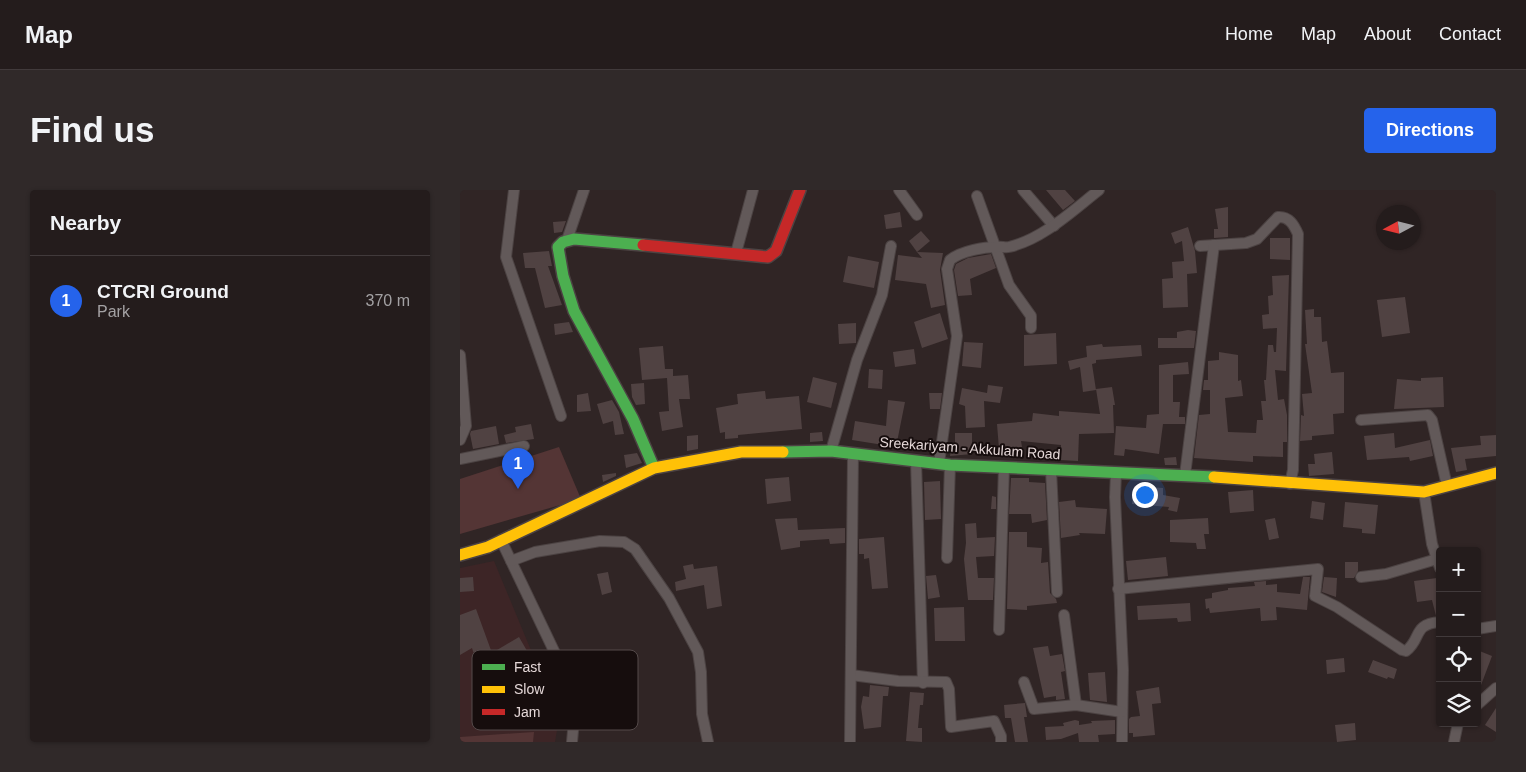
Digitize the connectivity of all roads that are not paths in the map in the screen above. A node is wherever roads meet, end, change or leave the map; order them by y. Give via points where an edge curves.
1 (514, 190) edge
2 (584, 190) edge
3 (753, 190) edge
4 (800, 190) edge
5 (899, 190) edge
6 (1023, 190) edge
7 (1099, 190) edge
8 (977, 196) dead end
9 (917, 216) dead end
10 (1054, 226) junction
11 (567, 240) junction
12 (1214, 245) junction
13 (891, 246) dead end
14 (997, 246) junction
15 (1200, 246) dead end
16 (736, 253) junction
17 (1031, 328) dead end
18 (460, 355) edge
19 (561, 416) dead end
20 (1361, 420) dead end
21 (460, 440) edge
22 (524, 446) dead end
23 (831, 451) junction
24 (853, 454) junction
25 (460, 459) edge
26 (916, 461) junction
27 (944, 464) junction
28 (1004, 467) junction
29 (654, 468) junction
30 (1051, 470) junction
31 (1116, 473) junction
32 (1496, 473) edge
33 (1185, 475) junction
34 (1290, 484) junction
35 (1447, 486) junction
36 (1424, 492) junction
37 (501, 540) junction
38 (1436, 554) edge
39 (460, 555) edge
40 (947, 558) dead end
41 (511, 562) junction
42 (1436, 564) edge
43 (1361, 577) dead end
44 (1118, 589) junction
45 (1057, 592) dead end
46 (1064, 615) dead end
47 (1436, 623) edge
48 (1496, 626) edge
49 (1481, 628) edge
50 (999, 630) dead end
51 (553, 650) edge
52 (851, 675) junction
53 (1024, 682) dead end
54 (923, 683) junction
55 (1496, 688) edge
56 (1481, 701) edge
57 (1076, 705) junction
58 (1122, 712) junction
59 (1457, 727) edge
60 (708, 742) edge
61 (850, 742) edge
62 (1002, 742) edge
63 (1122, 742) edge
64 (1454, 742) edge

1 - 19 street via 506,257
2 - 11 street
3 - 16 street
4 - 16 main road via 773,255
5 - 9 street
6 - 10 street
7 - 10 street
8 - 14 street
10 - 14 street via 1008,247
11 - 16 main road
11 - 29 main road via 560,244 558,251 574,311 633,419
12 - 15 street
12 - 33 street
12 - 34 street via 1257,239 1278,217 1288,219 1298,234 1293,470
13 - 23 street via 882,296 857,360
14 - 17 street via 1009,285 1031,316
14 - 27 street via 961,254 947,266 957,336
18 - 21 street via 466,426
20 - 35 street via 1428,415 1432,420
22 - 25 street
23 - 24 main road, Sreekariyam - Akkulam Road
23 - 29 main road, Sreekariyam - Akkulam Road via 741,452
24 - 26 main road, Sreekariyam - Akkulam Road
24 - 52 street
26 - 27 main road, Sreekariyam - Akkulam Road
26 - 54 street
27 - 28 main road, Sreekariyam - Akkulam Road
27 - 40 street
28 - 30 main road, Sreekariyam - Akkulam Road
28 - 50 street
29 - 37 main road, Sreekariyam - Akkulam Road
30 - 31 main road, Sreekariyam - Akkulam Road
30 - 45 street
31 - 33 main road, Sreekariyam - Akkulam Road
31 - 44 street
32 - 35 main road, Sreekariyam - Akkulam Road
33 - 34 main road, Sreekariyam - Akkulam Road
34 - 36 main road, Sreekariyam - Akkulam Road
35 - 36 main road, Sreekariyam - Akkulam Road
36 - 38 street
37 - 39 main road, Sreekariyam - Akkulam Road
37 - 41 street
41 - 51 street
41 - 60 street via 535,552 600,541 624,542 635,549 669,598 698,652 702,714
42 - 43 street
44 - 47 street via 1318,568 1315,596 1402,650 1410,648 1422,626
44 - 58 street
46 - 57 street
48 - 49 street
52 - 54 street
52 - 61 street
53 - 57 street via 1034,708
54 - 62 street via 941,681 948,684 951,727 994,721
55 - 56 street
57 - 58 street
58 - 63 street
59 - 64 street

